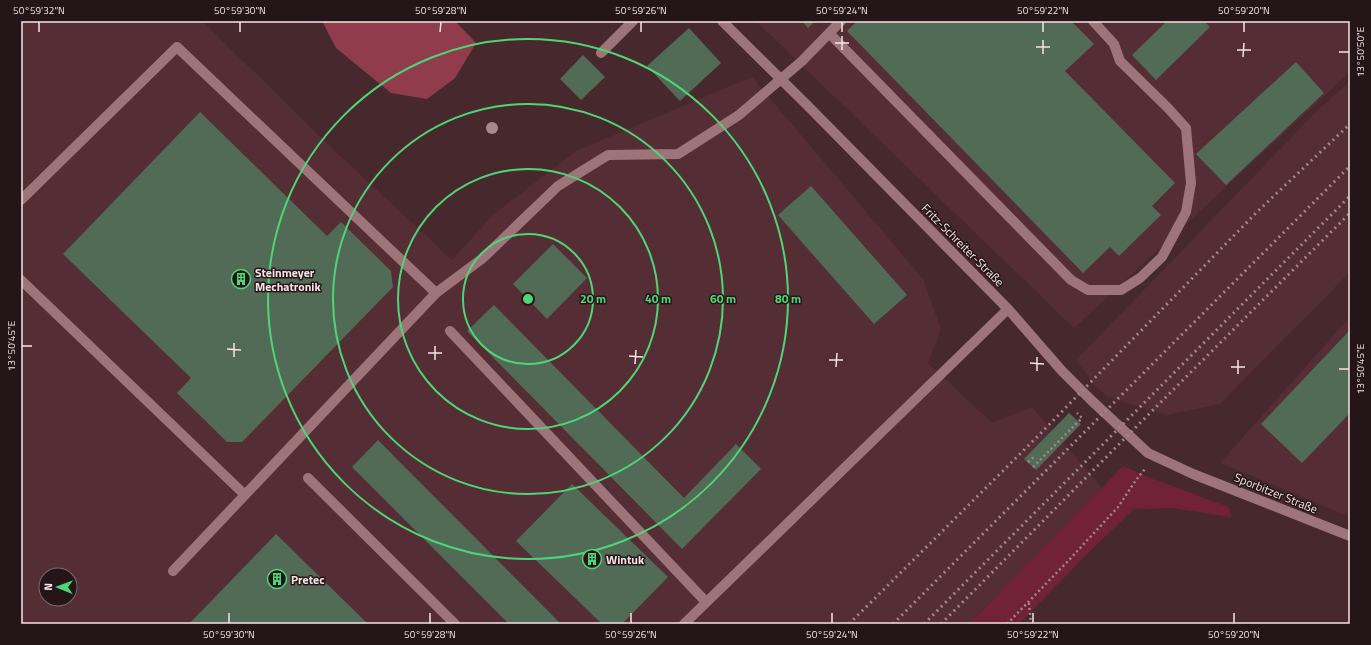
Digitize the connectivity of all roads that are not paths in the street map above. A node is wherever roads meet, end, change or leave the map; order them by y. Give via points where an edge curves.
1 (633, 21) edge
2 (722, 21) edge
3 (841, 21) edge
4 (1093, 21) edge
5 (829, 33) junction
6 (601, 53) dead end
7 (780, 79) junction
8 (21, 200) edge
9 (21, 280) edge
10 (436, 293) junction
11 (1008, 309) junction
12 (450, 331) dead end
13 (1193, 474) joint
14 (308, 478) dead end
15 (245, 495) junction
16 (1350, 536) edge
17 (173, 571) dead end
18 (706, 602) junction
19 (456, 624) edge
20 (684, 624) edge

1 - 6 street
2 - 7 street, Fritz-Schreiter-Straße
3 - 5 street
4 - 5 street via 1114,44 1120,61 1186,128 1191,183 1186,212 1162,257 1140,278 1121,290 1088,290 1071,280
5 - 7 street
7 - 10 street via 739,116 678,154 608,155 558,186 483,258
7 - 11 street, Fritz-Schreiter-Straße
8 - 10 street via 177,47
9 - 15 street
10 - 15 street
11 - 13 street, Fritz-Schreiter-Straße via 1091,400 1148,453
11 - 18 street
12 - 18 street
13 - 16 street, Sporbitzer Straße
14 - 19 street
15 - 17 street
18 - 20 street

